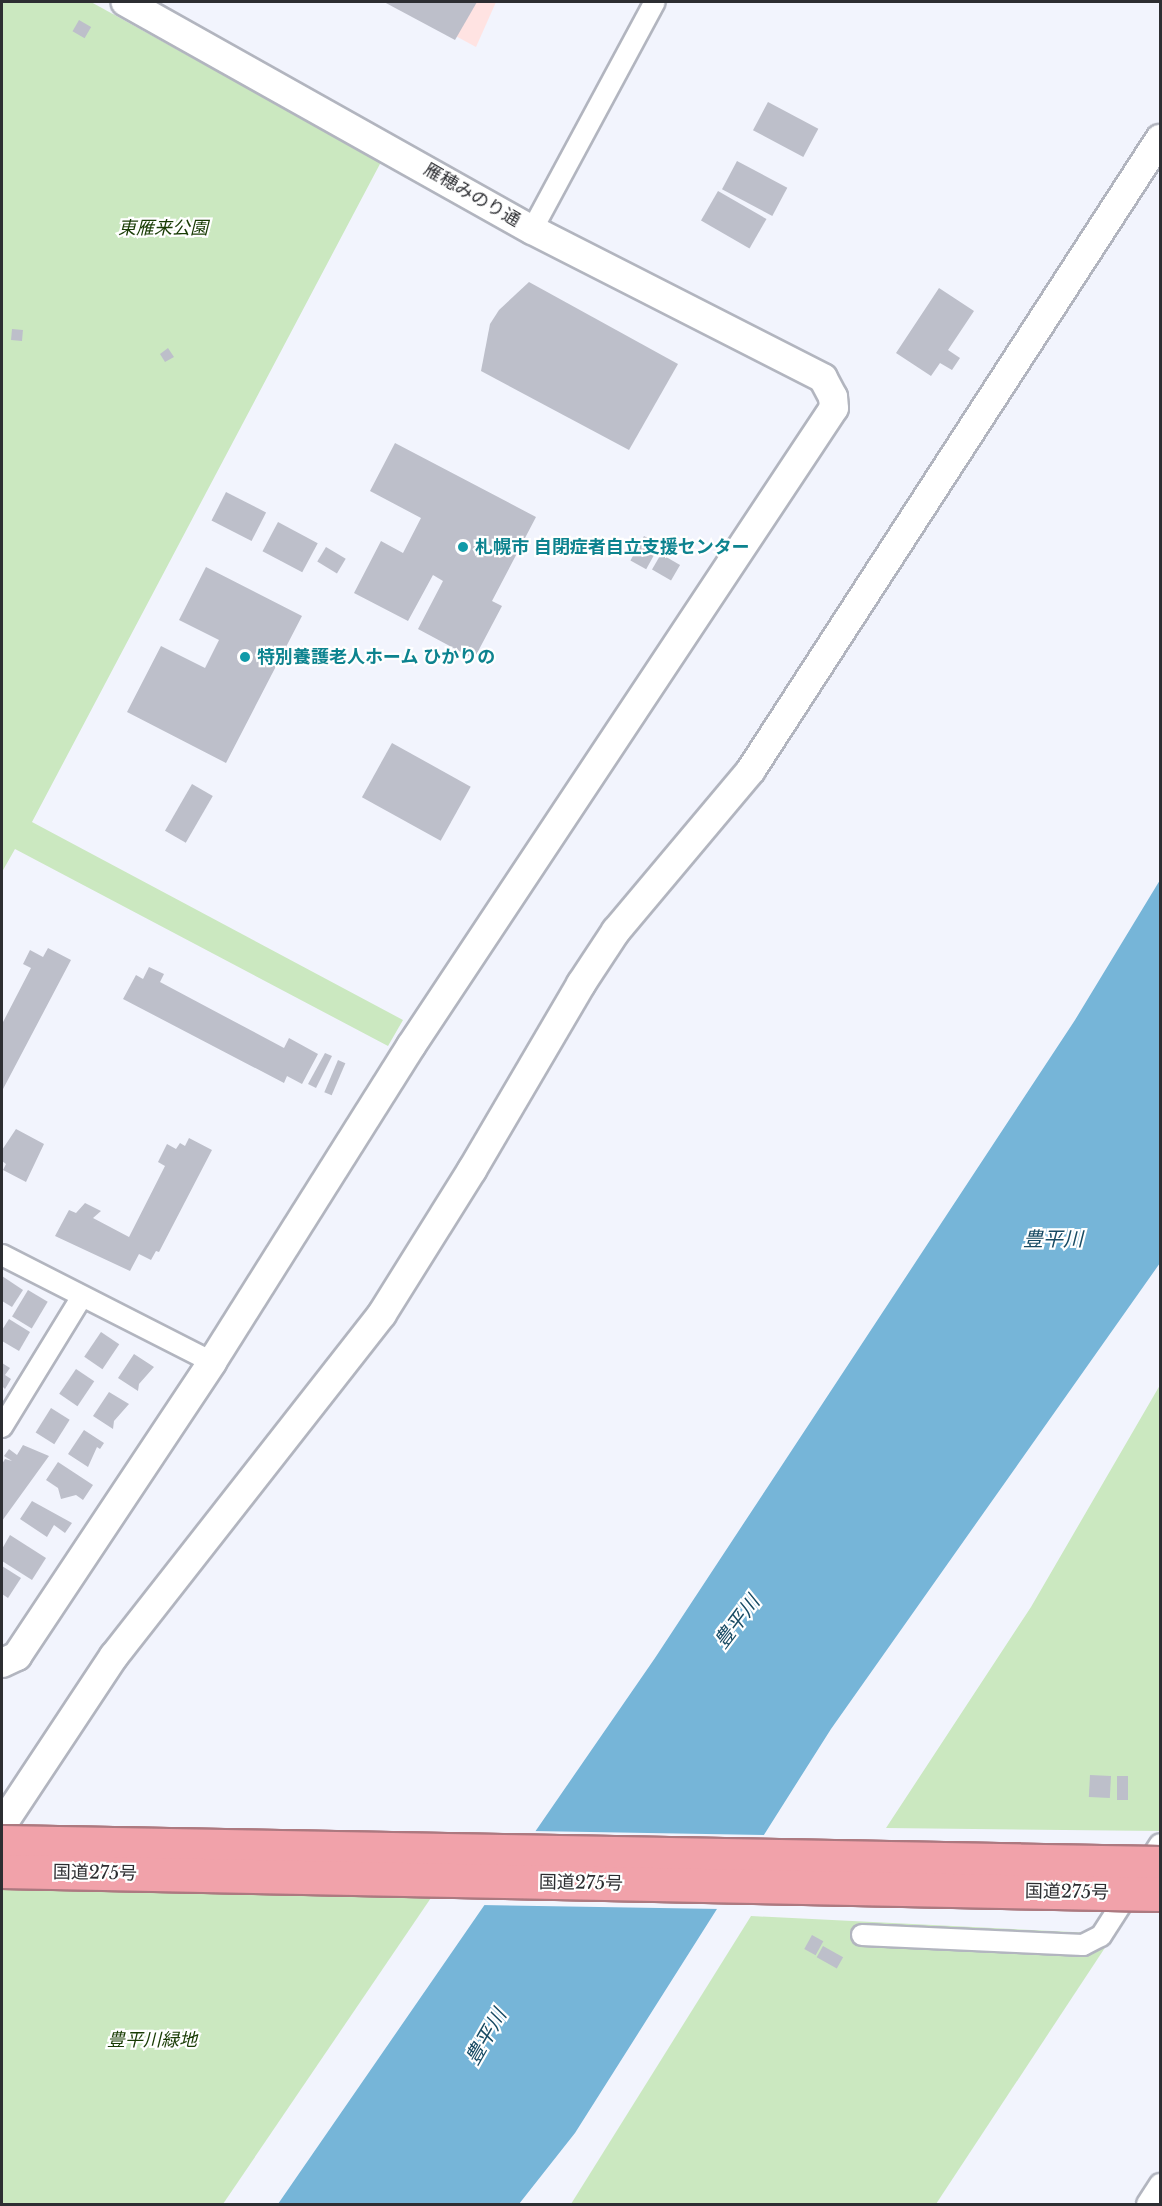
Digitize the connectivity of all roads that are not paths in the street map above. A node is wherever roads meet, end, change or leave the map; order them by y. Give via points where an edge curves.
1 (126, 2) edge
2 (656, 2) edge
3 (1161, 139) edge
4 (532, 230) junction
5 (2, 1255) edge
6 (81, 1298) junction
7 (212, 1362) junction
8 (2, 1427) edge
9 (2, 1663) edge
10 (5, 1815) edge
11 (2, 1842) edge
12 (1161, 1844) edge
13 (1161, 1863) edge
14 (2, 1871) edge
15 (1161, 1894) edge
16 (862, 1935) dead end
17 (1161, 2184) edge
18 (1147, 2205) edge

1 - 4 street, 雁穂みのり通
2 - 4 street
3 - 10 street via 751,770 616,931 382,1314 114,1656
4 - 7 street, 雁穂みのり通 via 822,378 833,397 828,418 411,1046
5 - 6 street
6 - 7 street
6 - 8 street
7 - 9 street via 17,1656
11 - 13 highway, 国道275号, bridge
12 - 16 street via 1101,1936 1083,1945
14 - 15 highway, 国道275号, bridge
17 - 18 street

